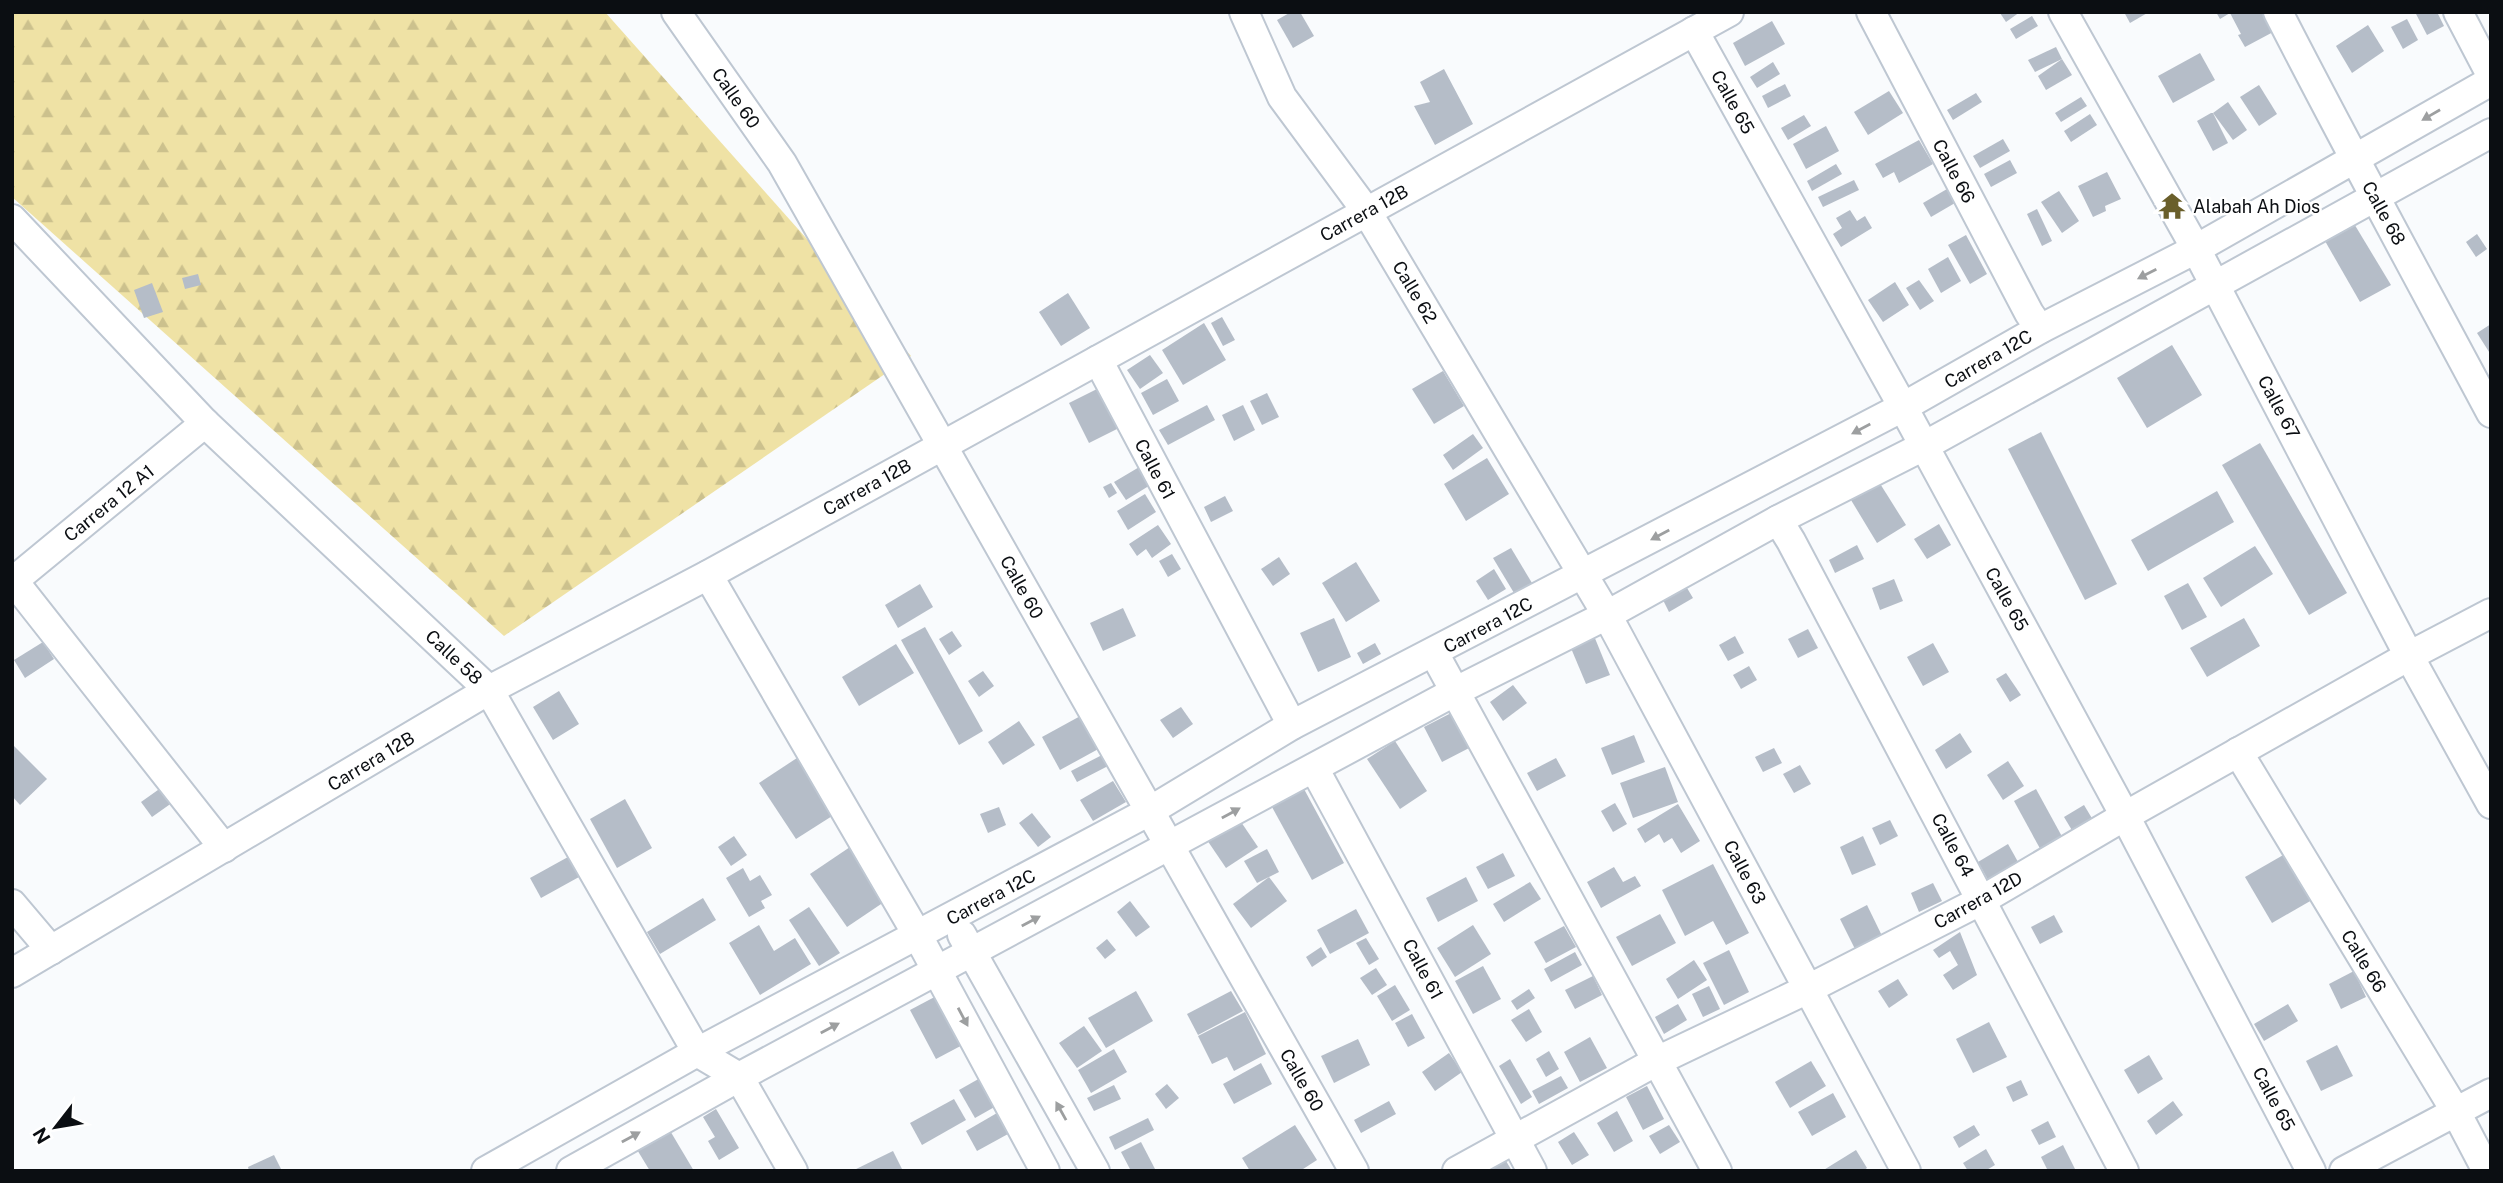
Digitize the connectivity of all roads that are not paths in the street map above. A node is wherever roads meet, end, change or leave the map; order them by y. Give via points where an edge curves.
1 (676, 12) edge
2 (1244, 12) edge
3 (1729, 12) edge
4 (1871, 12) edge
5 (2063, 12) edge
6 (2278, 12) edge
7 (2458, 12) edge
8 (1694, 32) junction
9 (2491, 75) edge
10 (2491, 81) edge
11 (2491, 133) edge
12 (2354, 160) junction
13 (2376, 197) junction
14 (1367, 212) junction
15 (12, 219) edge
16 (2196, 249) junction
17 (2216, 286) junction
18 (2040, 329) junction
19 (1098, 360) junction
20 (1903, 407) junction
21 (2491, 413) edge
22 (205, 423) junction
23 (942, 446) junction
24 (1924, 446) junction
25 (1778, 520) junction
26 (1584, 574) junction
27 (708, 575) junction
28 (13, 581) edge
29 (2491, 613) edge
30 (1608, 615) junction
31 (1434, 653) junction
32 (2409, 656) junction
33 (489, 691) junction
34 (1456, 691) junction
35 (1292, 725) junction
36 (2238, 752) junction
37 (1314, 768) junction
38 (2491, 804) edge
39 (1148, 812) junction
40 (2125, 816) junction
41 (1168, 847) junction
42 (224, 848) junction
43 (1982, 900) junction
44 (12, 904) edge
45 (953, 918) junction
46 (918, 936) junction
47 (51, 950) junction
48 (972, 952) junction
49 (938, 971) junction
50 (12, 973) edge
51 (1808, 989) junction
52 (697, 1052) junction
53 (1657, 1061) junction
54 (739, 1077) junction
55 (2491, 1093) edge
56 (2456, 1112) junction
57 (1514, 1138) junction
58 (486, 1171) edge
59 (571, 1171) edge
60 (793, 1171) edge
61 (1045, 1171) edge
62 (1095, 1171) edge
63 (1354, 1171) edge
64 (1457, 1171) edge
65 (1532, 1171) edge
66 (1717, 1171) edge
67 (1906, 1171) edge
68 (2124, 1171) edge
69 (2311, 1171) edge
70 (2344, 1171) edge
71 (2487, 1171) edge

1 - 23 street, Calle 60 via 782,163
2 - 14 street, Calle 62 via 1282,97
3 - 8 street, Carrera 12B
4 - 18 street, Calle 66
5 - 16 street, Calle 67
6 - 12 street, Calle 68
7 - 9 street
8 - 14 street, Carrera 12B
8 - 20 street, Calle 65
10 -> 12 street, Carrera 12C
11 - 13 street
12 - 13 street, Calle 68
12 - 16 street, Carrera 12C
13 - 17 street
13 - 21 street, Calle 68
14 - 19 street, Carrera 12B
14 - 26 street, Calle 62
15 - 22 street, Calle 58
16 - 17 street, Calle 67
16 -> 18 street, Carrera 12C
17 - 24 street
17 - 32 street, Calle 67
18 - 20 street, Carrera 12C
19 - 23 street, Carrera 12B
19 - 35 street, Calle 61
20 - 24 street, Calle 65
20 -> 26 street, Carrera 12C
22 - 28 street, Carrera 12 A1
22 - 33 street, Calle 58
23 - 27 street, Carrera 12B
23 - 39 street, Calle 60
24 - 25 street
24 - 40 street, Calle 65
25 - 30 street
25 - 43 street, Calle 64
26 - 30 street, Calle 63
26 - 31 street, Carrera 12C
27 - 33 street, Carrera 12B
27 - 46 street
28 - 42 street
29 - 32 street, Carrera 12D
30 - 34 street
30 - 51 street, Calle 63
31 - 34 street
31 - 35 street, Carrera 12C
32 - 36 street, Carrera 12D
32 - 38 street, Calle 67
33 - 42 street, Carrera 12B
33 - 52 street, Calle 58
34 - 37 street
34 - 53 street
35 - 39 street, Carrera 12C
36 - 40 street, Carrera 12D
36 - 56 street, Calle 66
41 -> 37 street
37 - 57 street, Calle 61
39 - 41 street, Calle 60
39 - 45 street, Carrera 12C
40 - 43 street, Carrera 12D
40 - 69 street, Calle 65
48 -> 41 street
41 - 63 street, Calle 60
42 - 47 street, Carrera 12B
43 - 51 street, Carrera 12D
43 - 68 street, Calle 64
44 - 47 street
45 - 46 street, Carrera 12C
45 - 48 street
46 - 49 street
46 - 52 street, Carrera 12C
47 - 50 street, Carrera 12B
48 - 49 street
62 -> 48 street
54 -> 49 street
49 -> 61 street
51 - 53 street, Carrera 12D
51 - 67 street, Calle 63
52 - 54 street, Calle 58
52 - 58 street, Carrera 12C
53 - 57 street, Carrera 12D
53 - 66 street
59 -> 54 street
54 - 60 street, Calle 58
55 - 56 street
56 - 70 street
56 - 71 street, Calle 66
57 - 64 street, Carrera 12D
57 - 65 street, Calle 61

